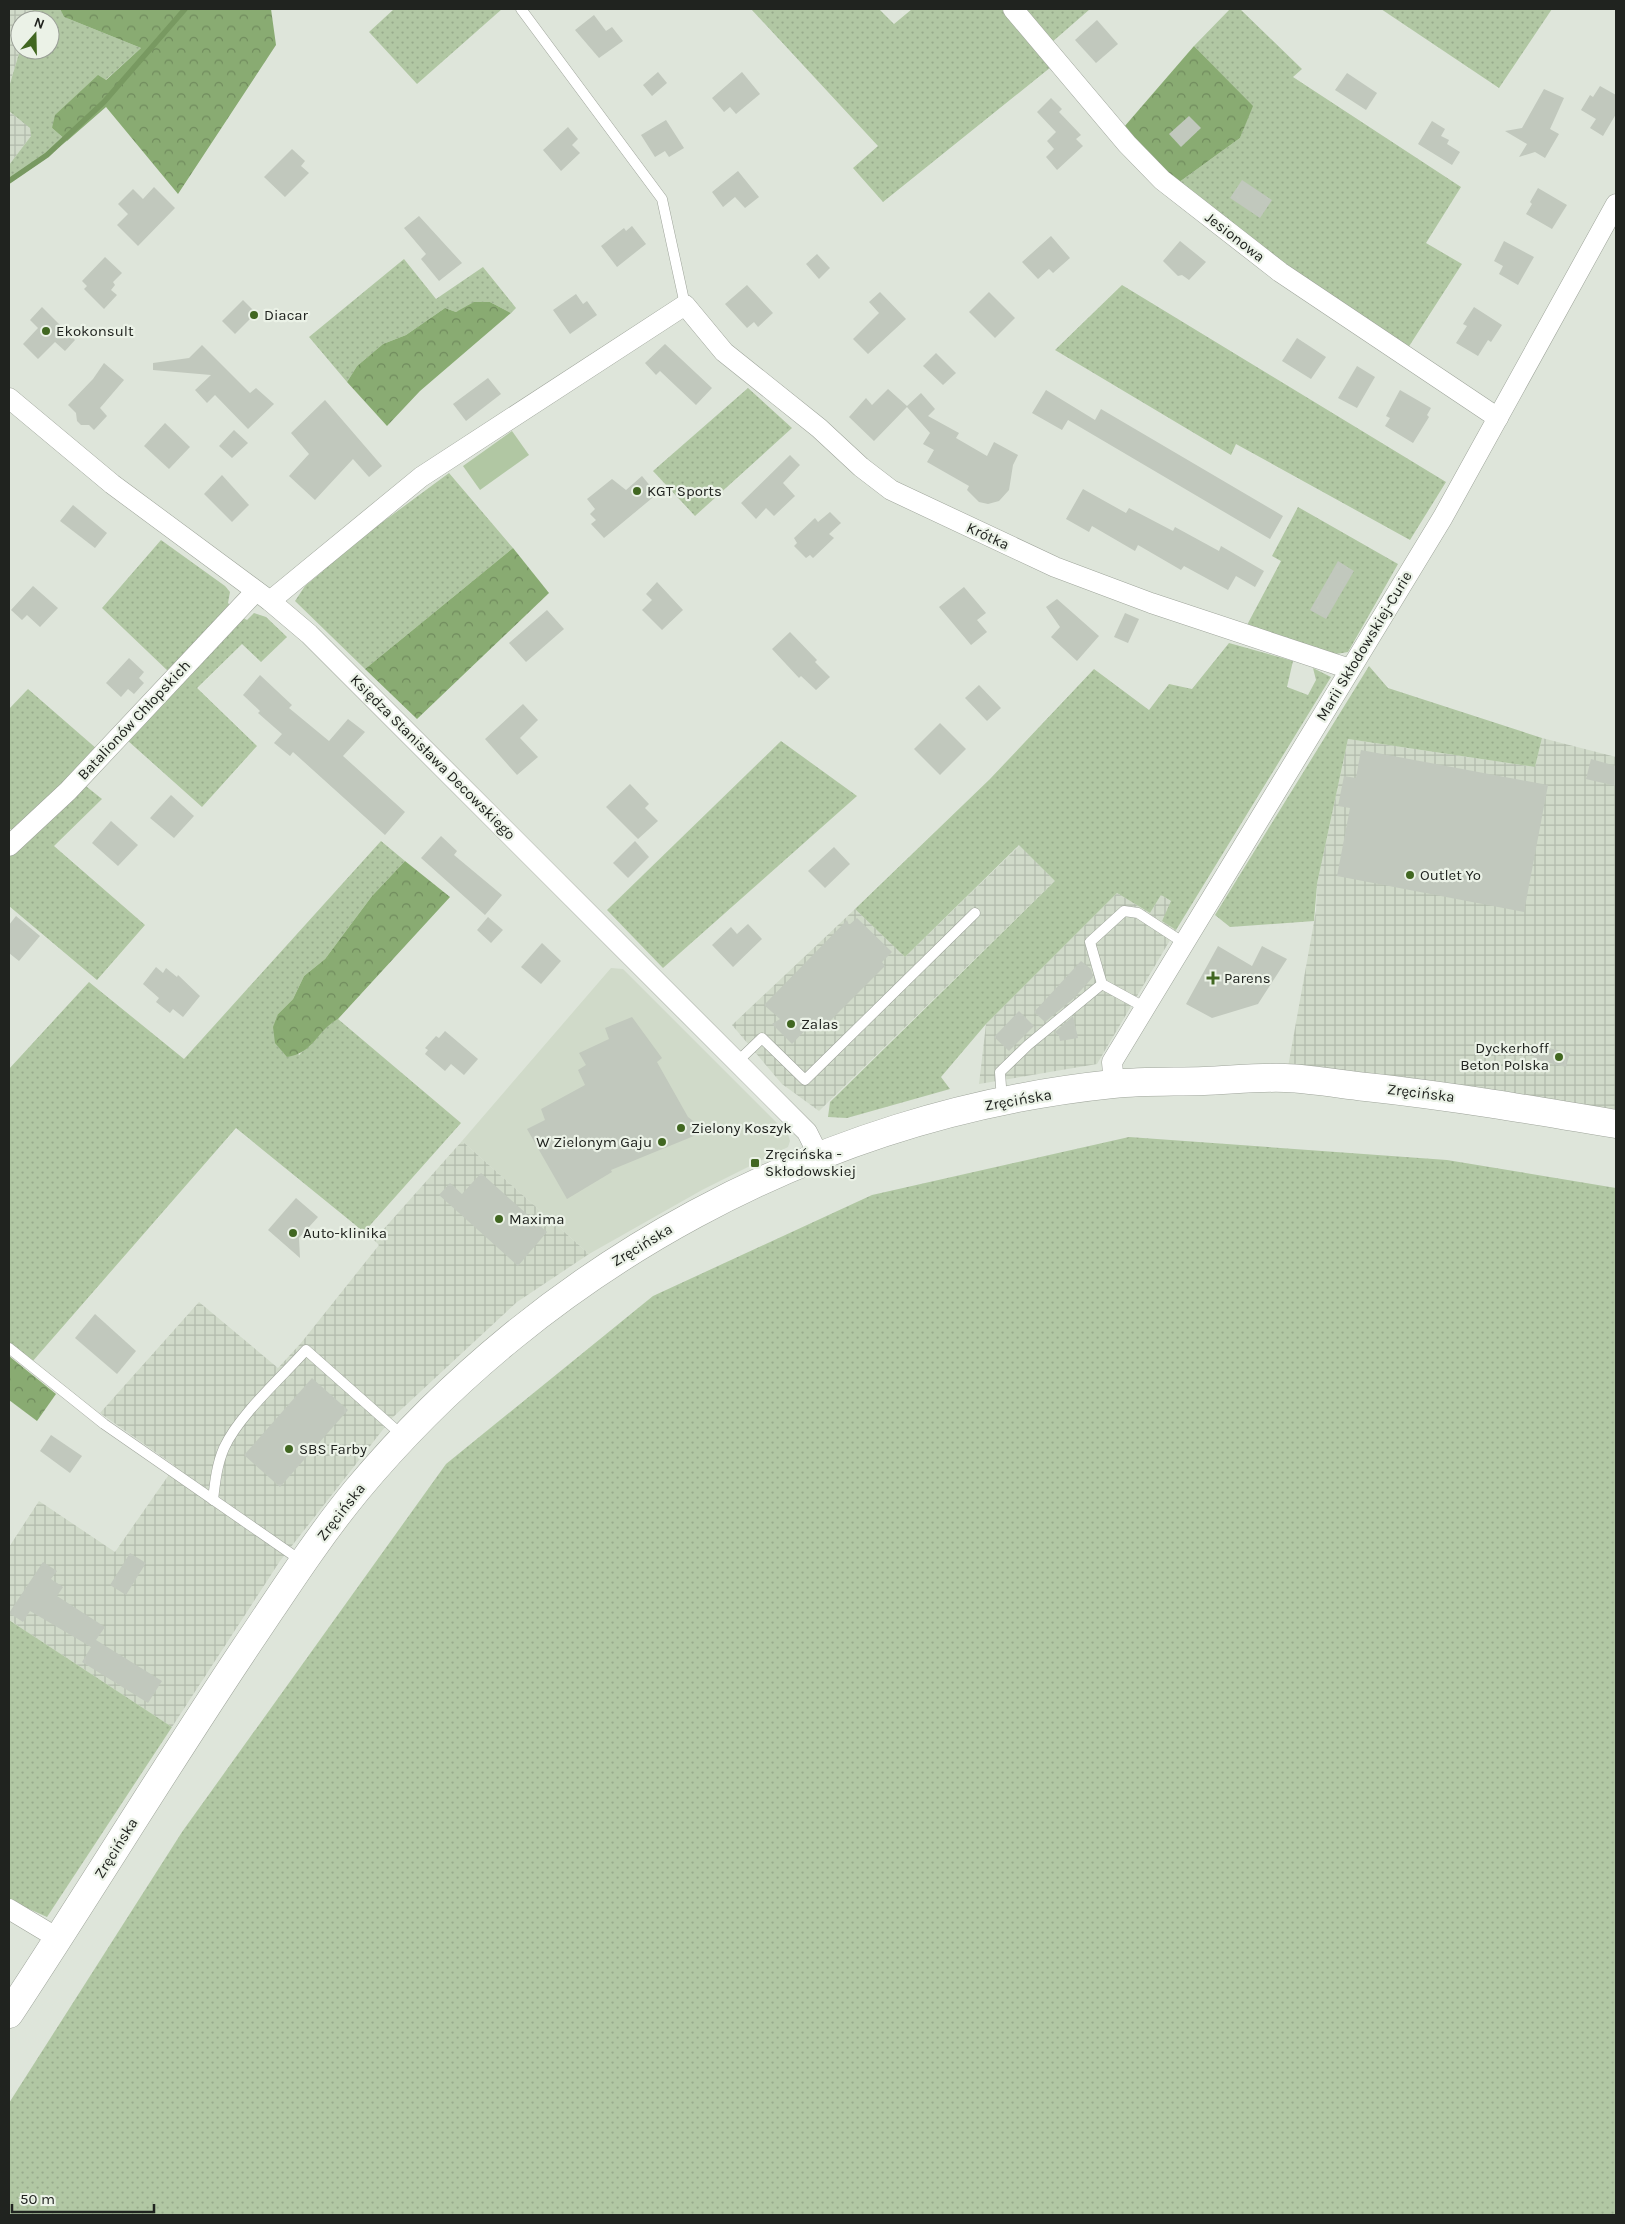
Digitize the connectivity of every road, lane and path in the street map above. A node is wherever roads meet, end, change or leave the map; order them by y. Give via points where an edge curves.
1 (521, 9) edge
2 (1013, 9) edge
3 (1616, 204) edge
4 (685, 305) junction
5 (9, 398) edge
6 (1498, 418) junction
7 (263, 596) junction
8 (1350, 669) junction
9 (9, 846) edge
10 (975, 912) dead end
11 (1184, 943) junction
12 (1102, 984) junction
13 (1144, 1007) junction
14 (738, 1062) junction
15 (1114, 1084) junction
16 (1002, 1102) junction
17 (1616, 1124) edge
18 (819, 1156) junction
19 (9, 1348) edge
20 (404, 1437) junction
21 (212, 1500) junction
22 (303, 1562) junction
23 (9, 1908) edge
24 (59, 1938) junction
25 (9, 2014) edge

1 - 4 lane via 662,199
2 - 6 street, Jesionowa via 1162,180 1280,272
3 - 6 street, Marii Skłodowskiej-Curie
4 - 7 street, Batalionów Chłopskich via 421,478
4 - 8 street, Krótka via 724,352 891,490 1055,567 1151,603
5 - 7 street, Księdza Stanisława Decowskiego via 112,484
6 - 8 street, Marii Skłodowskiej-Curie via 1443,517
7 - 9 street, Batalionów Chłopskich
7 - 14 street, Księdza Stanisława Decowskiego via 309,634
8 - 11 street, Marii Skłodowskiej-Curie
10 - 14 lane via 805,1080 762,1038
11 - 12 lane via 1138,913 1124,911 1090,942
11 - 13 street, Marii Skłodowskiej-Curie
12 - 13 lane
12 - 16 lane via 1000,1072
13 - 15 street, Marii Skłodowskiej-Curie via 1112,1062
14 - 18 street, Księdza Stanisława Decowskiego via 807,1132
15 - 16 street, Zręcińska
15 - 17 street, Zręcińska via 1286,1078 1456,1097
16 - 18 street, Zręcińska via 914,1124
18 - 20 street, Zręcińska via 710,1205 583,1282 473,1368
19 - 21 lane via 104,1424
20 - 21 lane via 306,1350 240,1423 224,1447
20 - 22 street, Zręcińska via 354,1494
21 - 22 lane
22 - 24 street, Zręcińska via 181,1745
23 - 24 street
24 - 25 street, Zręcińska

